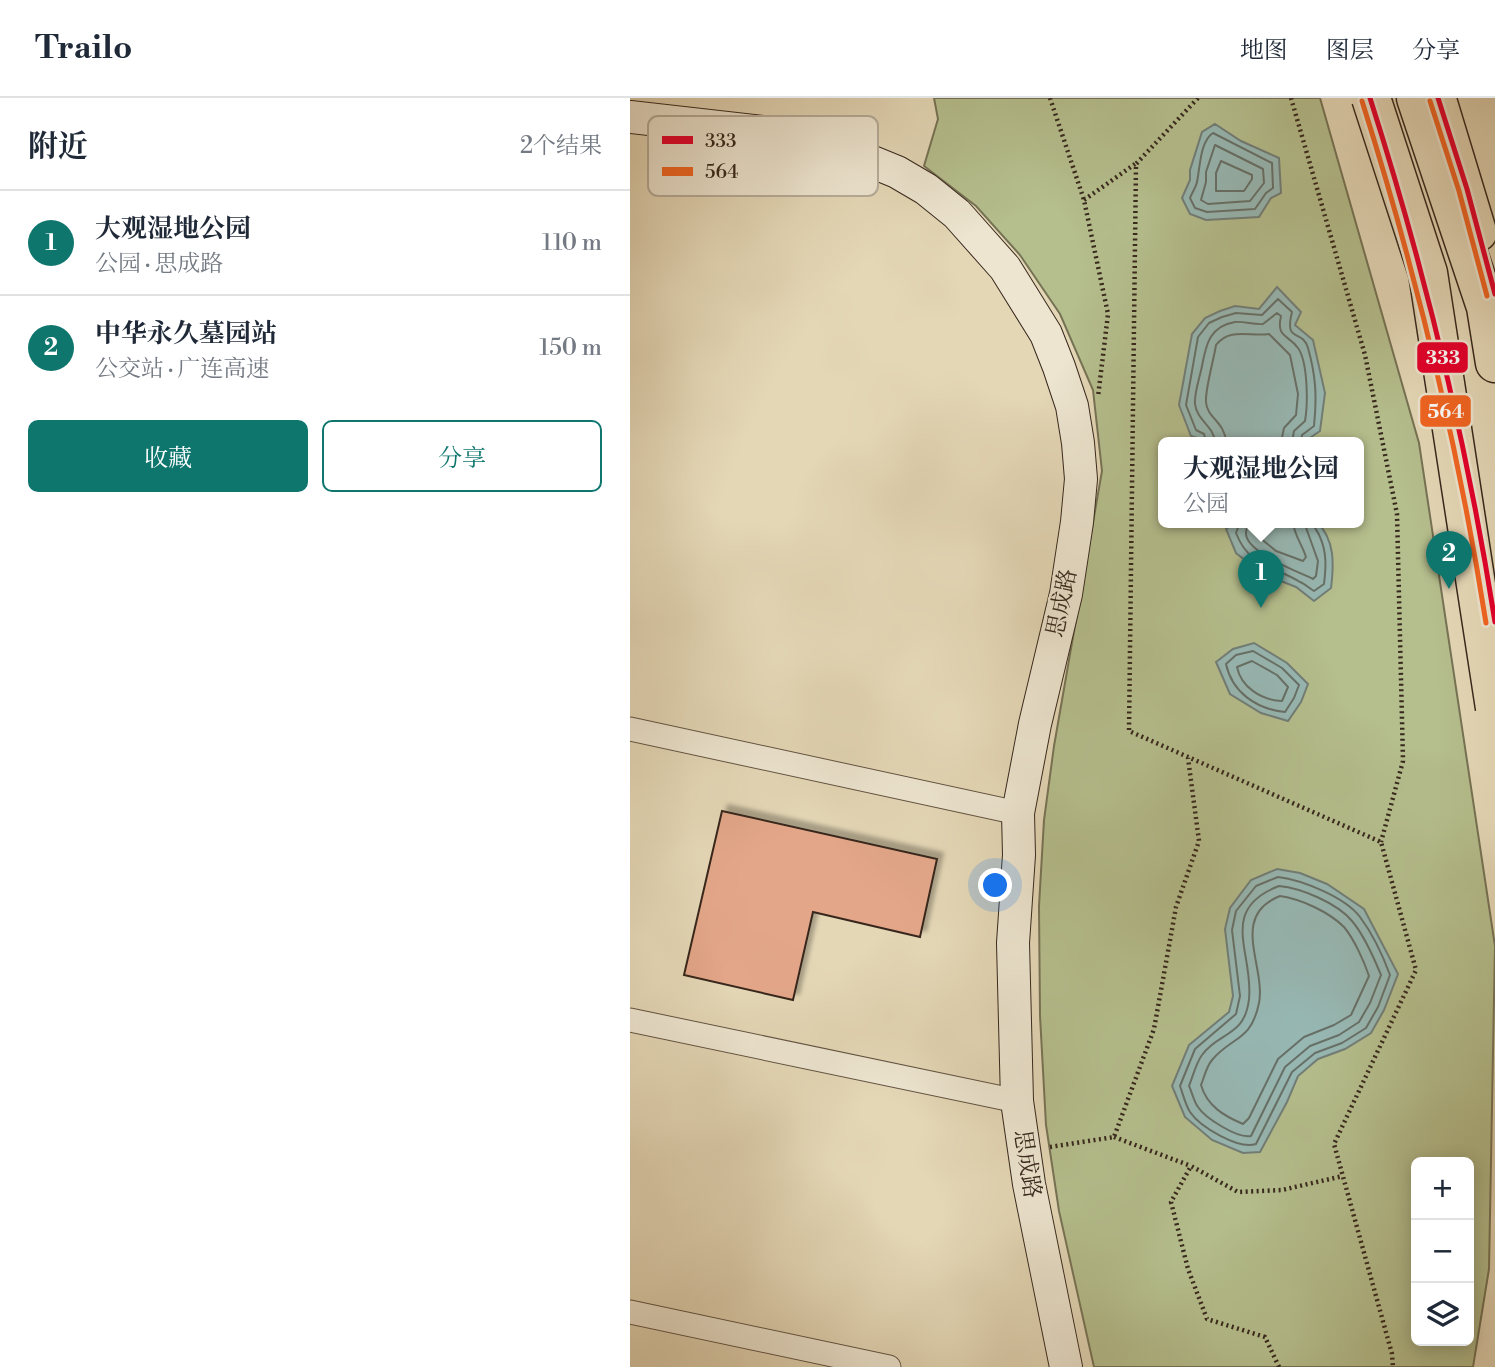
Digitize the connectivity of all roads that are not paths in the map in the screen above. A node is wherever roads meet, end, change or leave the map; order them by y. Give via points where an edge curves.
1 (1370, 98) edge
2 (1416, 98) edge
3 (1437, 98) edge
4 (630, 117) edge
5 (648, 119) edge
6 (878, 165) edge
7 (1495, 294) edge
8 (1495, 363) edge
9 (1495, 622) edge
10 (1495, 708) edge
11 (630, 729) edge
12 (1018, 813) junction
13 (630, 1020) edge
14 (1017, 1101) junction
15 (630, 1312) edge
16 (889, 1367) edge
17 (1066, 1367) edge

1 - 9 main road via 1398,183 1452,390
1 - 10 highway, bridge via 1428,273
2 - 8 highway via 1486,307
3 - 7 main road
4 - 5 street, 思成路
6 - 12 street, 思成路 via 926,189 957,214 1005,268 1040,324 1072,406 1081,479 1077,522 1066,594
11 - 12 street
12 - 14 street, 思成路 via 1013,943
13 - 14 street
14 - 17 street, 思成路
15 - 16 street

